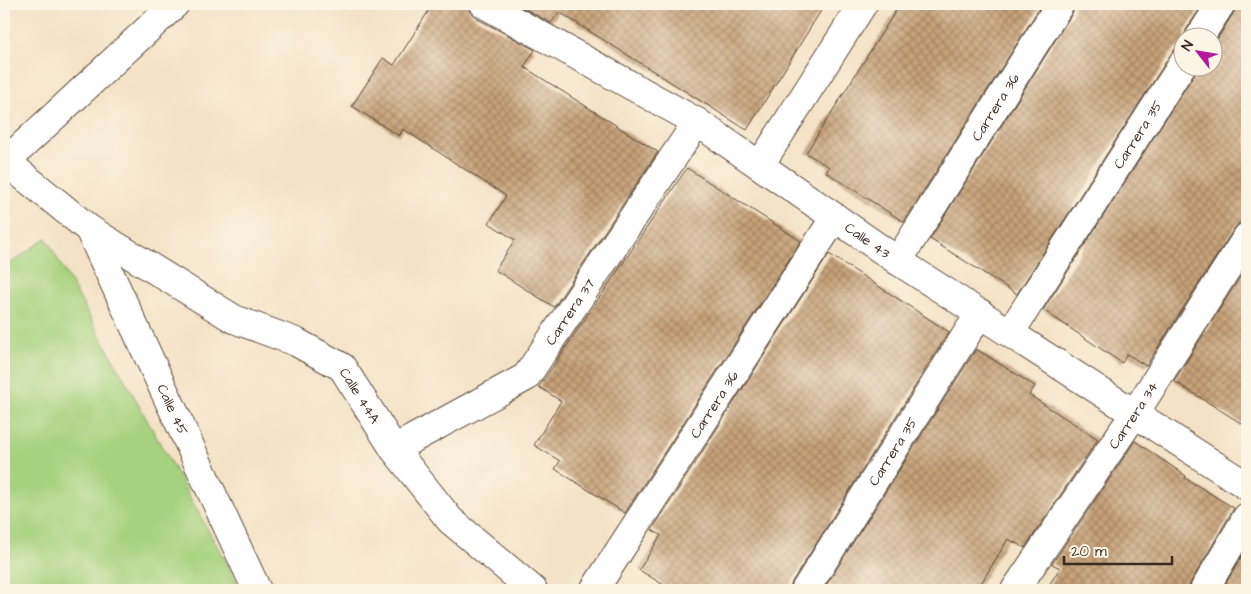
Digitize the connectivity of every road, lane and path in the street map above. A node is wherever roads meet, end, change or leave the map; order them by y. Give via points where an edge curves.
1 (175, 4) edge
2 (484, 4) edge
3 (864, 4) edge
4 (1060, 4) edge
5 (1221, 4) edge
6 (1205, 28) edge
7 (1174, 78) edge
8 (697, 122) junction
9 (4, 162) edge
10 (760, 165) junction
11 (835, 218) junction
12 (89, 228) junction
13 (1247, 237) edge
14 (898, 261) junction
15 (980, 313) junction
16 (1010, 333) junction
17 (1134, 413) junction
18 (394, 449) junction
19 (1247, 486) edge
20 (1247, 517) edge
21 (257, 590) edge
22 (533, 590) edge
23 (594, 590) edge
24 (805, 590) edge
25 (1016, 590) edge
26 (1204, 590) edge

1 - 9 street
2 - 8 street, Calle 43
3 - 10 street
4 - 14 street, Carrera 36
5 - 6 street
7 - 16 street, Carrera 35
8 - 10 street, Calle 43
8 - 18 street, Carrera 37 via 526,377
9 - 12 street, Calle 44A
10 - 11 street, Calle 43
11 - 14 street, Calle 43
11 - 23 street, Carrera 36
12 - 18 street, Calle 44A via 234,319 296,342 342,366
12 - 21 street, Calle 45
13 - 17 street, Carrera 34
14 - 15 street, Calle 43
15 - 16 street, Calle 43
15 - 24 street, Carrera 35
16 - 17 street, Calle 43
17 - 19 street, Calle 43
17 - 25 street, Carrera 34
18 - 22 street, Calle 44A via 450,520
20 - 26 street

